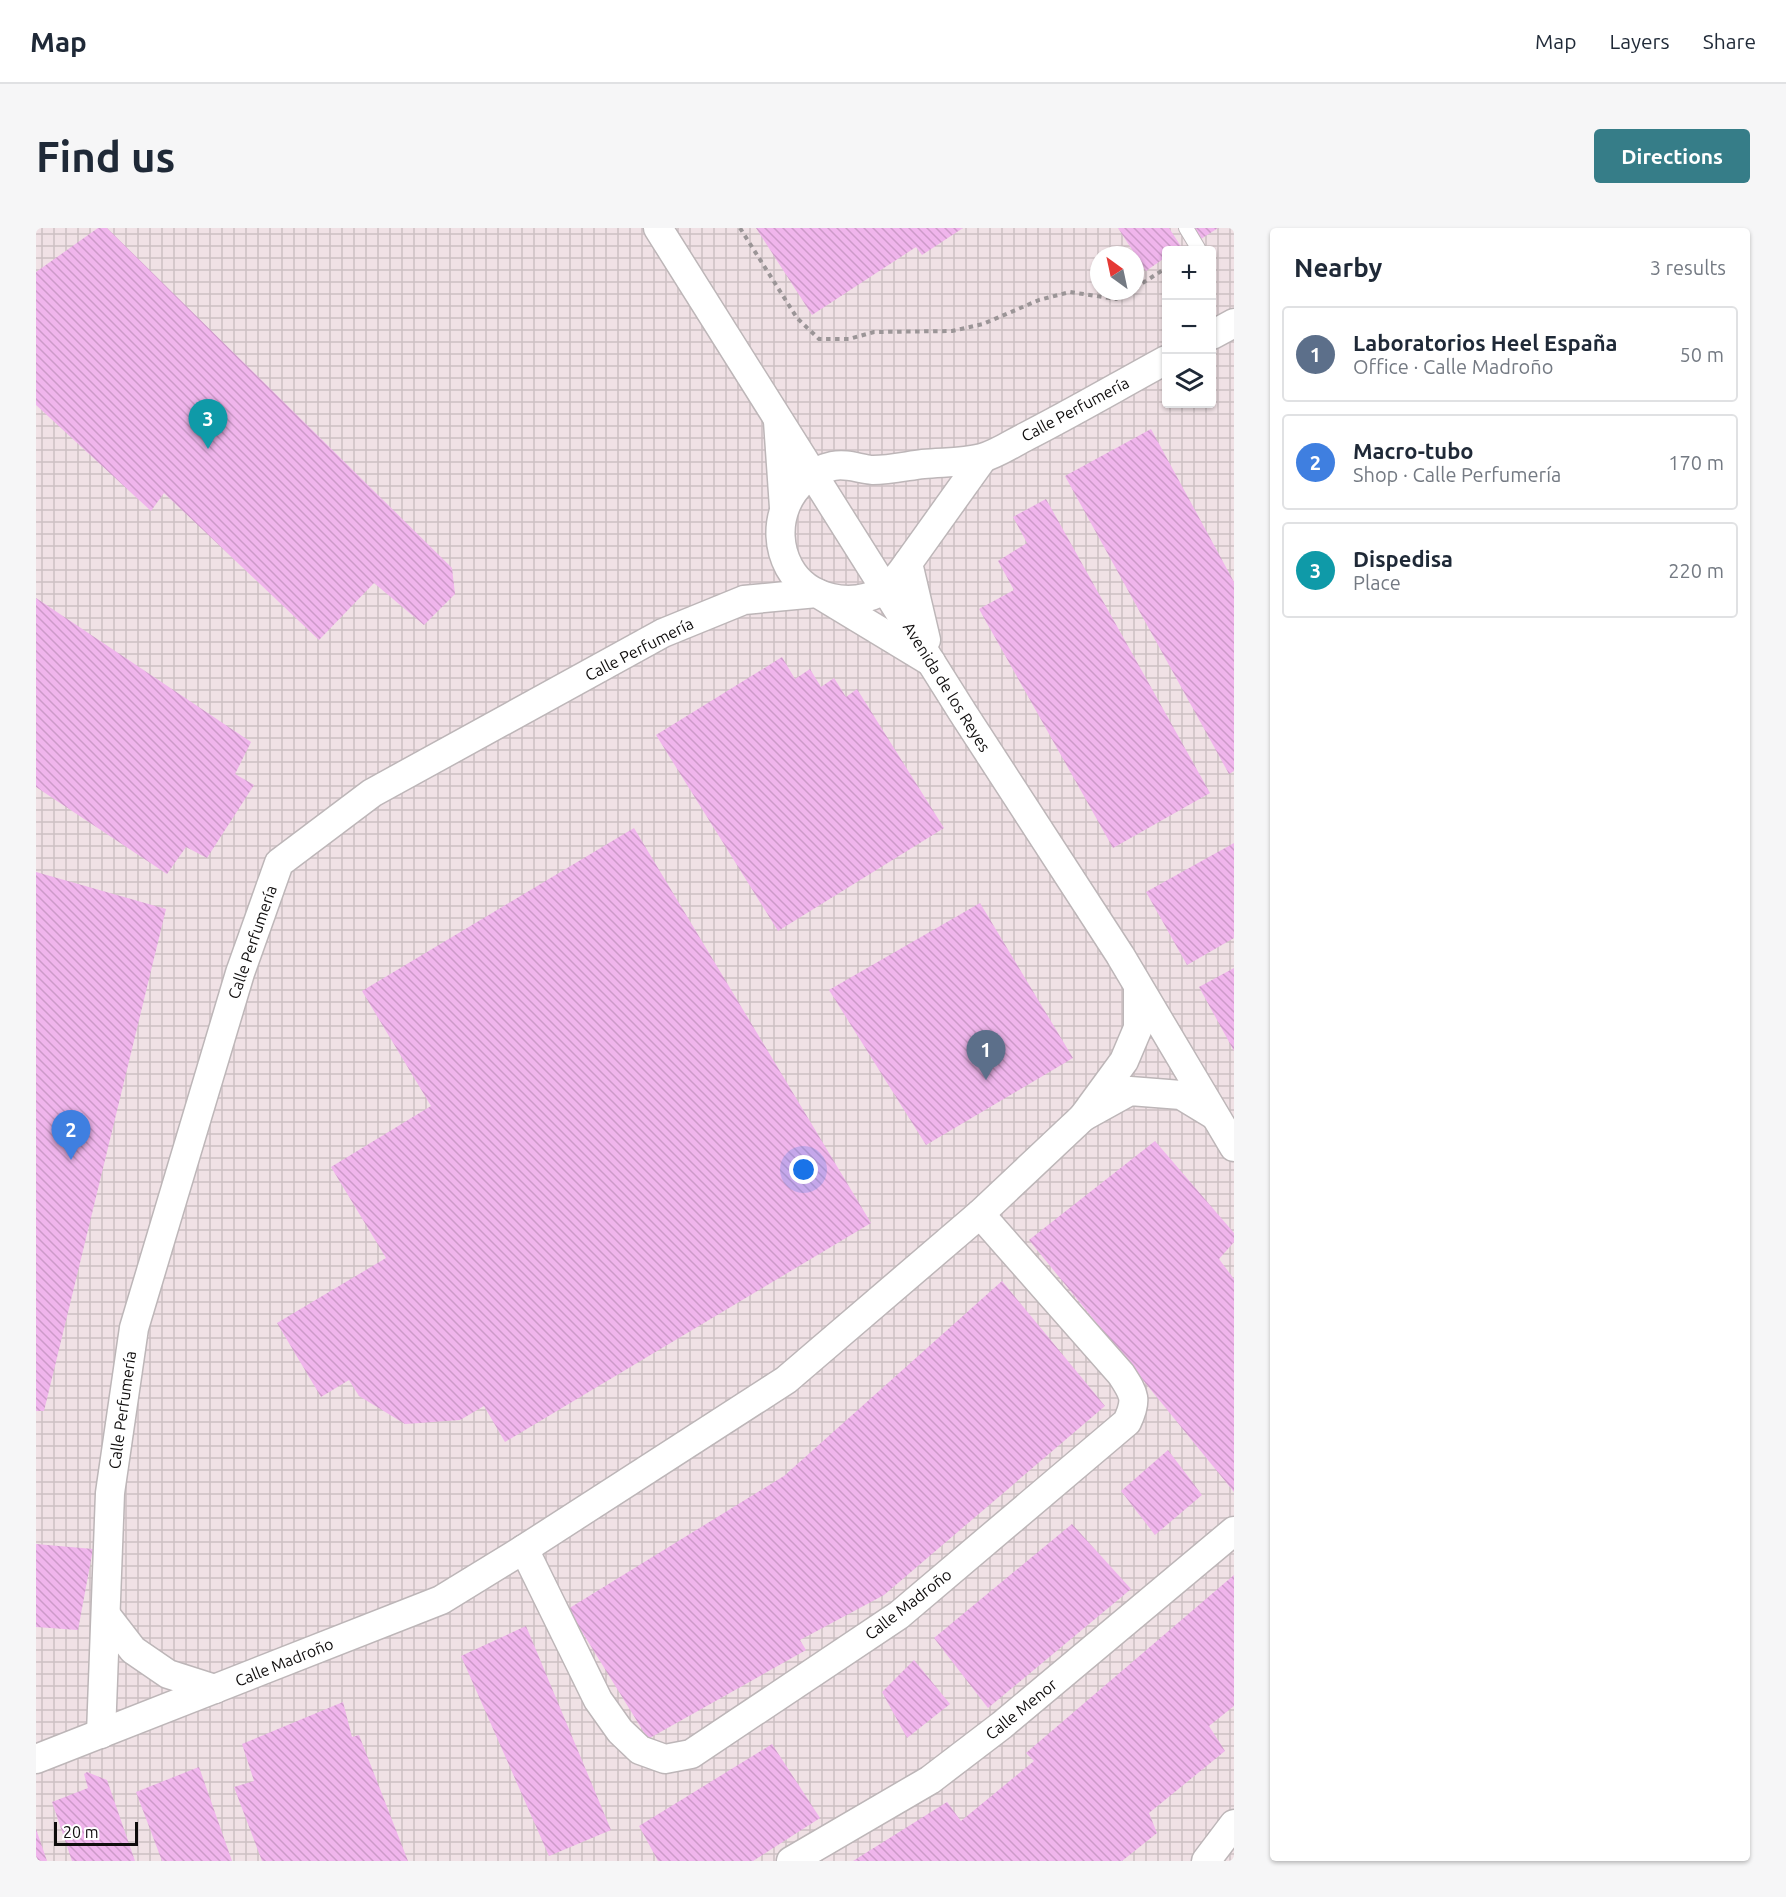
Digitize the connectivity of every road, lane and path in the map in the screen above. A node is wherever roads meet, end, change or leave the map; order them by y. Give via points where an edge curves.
1 (658, 228) edge
2 (740, 228) edge
3 (1185, 228) edge
4 (1197, 246) edge
5 (1162, 271) edge
6 (1144, 282) edge
7 (1090, 295) edge
8 (1234, 323) edge
9 (1216, 333) edge
10 (1162, 363) edge
11 (778, 418) junction
12 (983, 458) junction
13 (813, 474) junction
14 (784, 508) junction
15 (908, 563) junction
16 (885, 589) junction
17 (817, 593) junction
18 (932, 662) junction
19 (1138, 988) junction
20 (1083, 1117) junction
21 (1218, 1118) junction
22 (1234, 1147) edge
23 (980, 1214) junction
24 (1234, 1531) edge
25 (524, 1549) junction
26 (106, 1615) junction
27 (215, 1689) junction
28 (101, 1734) junction
29 (36, 1760) edge
30 (1234, 1824) edge
31 (790, 1861) edge
32 (1206, 1861) edge

1 - 11 street, Avenida de los Reyes
2 - 7 path via 797,318 819,339 849,339 874,332 952,331 982,324 1039,300 1070,292
3 - 4 lane
5 - 6 path
8 - 9 street
10 - 12 street, Calle Perfumería
11 - 13 street, Avenida de los Reyes
11 - 14 street, Calle Perfumería
12 - 13 street, Calle Perfumería via 873,470 853,465 832,466
12 - 15 street, Calle Perfumería
13 - 14 street, Calle Perfumería via 795,489
13 - 16 street, Avenida de los Reyes
14 - 17 street, Calle Perfumería via 780,525 784,557 791,572
15 - 16 street, Calle Perfumería
15 - 18 street
16 - 17 street, Calle Perfumería via 844,600
16 - 18 street, Avenida de los Reyes
17 - 18 street, Calle Perfumería
17 - 26 street, Calle Perfumería via 744,600 663,633 372,793 279,863 240,973 134,1328 110,1493
18 - 19 street, Avenida de los Reyes
19 - 20 street, Calle Madroño via 1138,1028 1124,1061
19 - 21 street, Avenida de los Reyes
20 - 21 street, Calle Madroño via 1130,1092 1181,1095
20 - 23 street, Calle Madroño
21 - 22 street, Avenida de los Reyes
23 - 25 street, Calle Madroño via 786,1380
23 - 25 street, Calle Madroño via 1121,1374 1132,1391 1134,1407 1127,1422 899,1615 691,1754 665,1759 640,1750 620,1731 598,1700
24 - 31 street, Calle Menor via 1002,1725 930,1780
25 - 27 street, Calle Madroño via 441,1600
26 - 27 street via 133,1650 168,1674
26 - 28 street, Calle Perfumería
27 - 28 street, Calle Madroño
28 - 29 street, Calle Madroño
30 - 32 street

